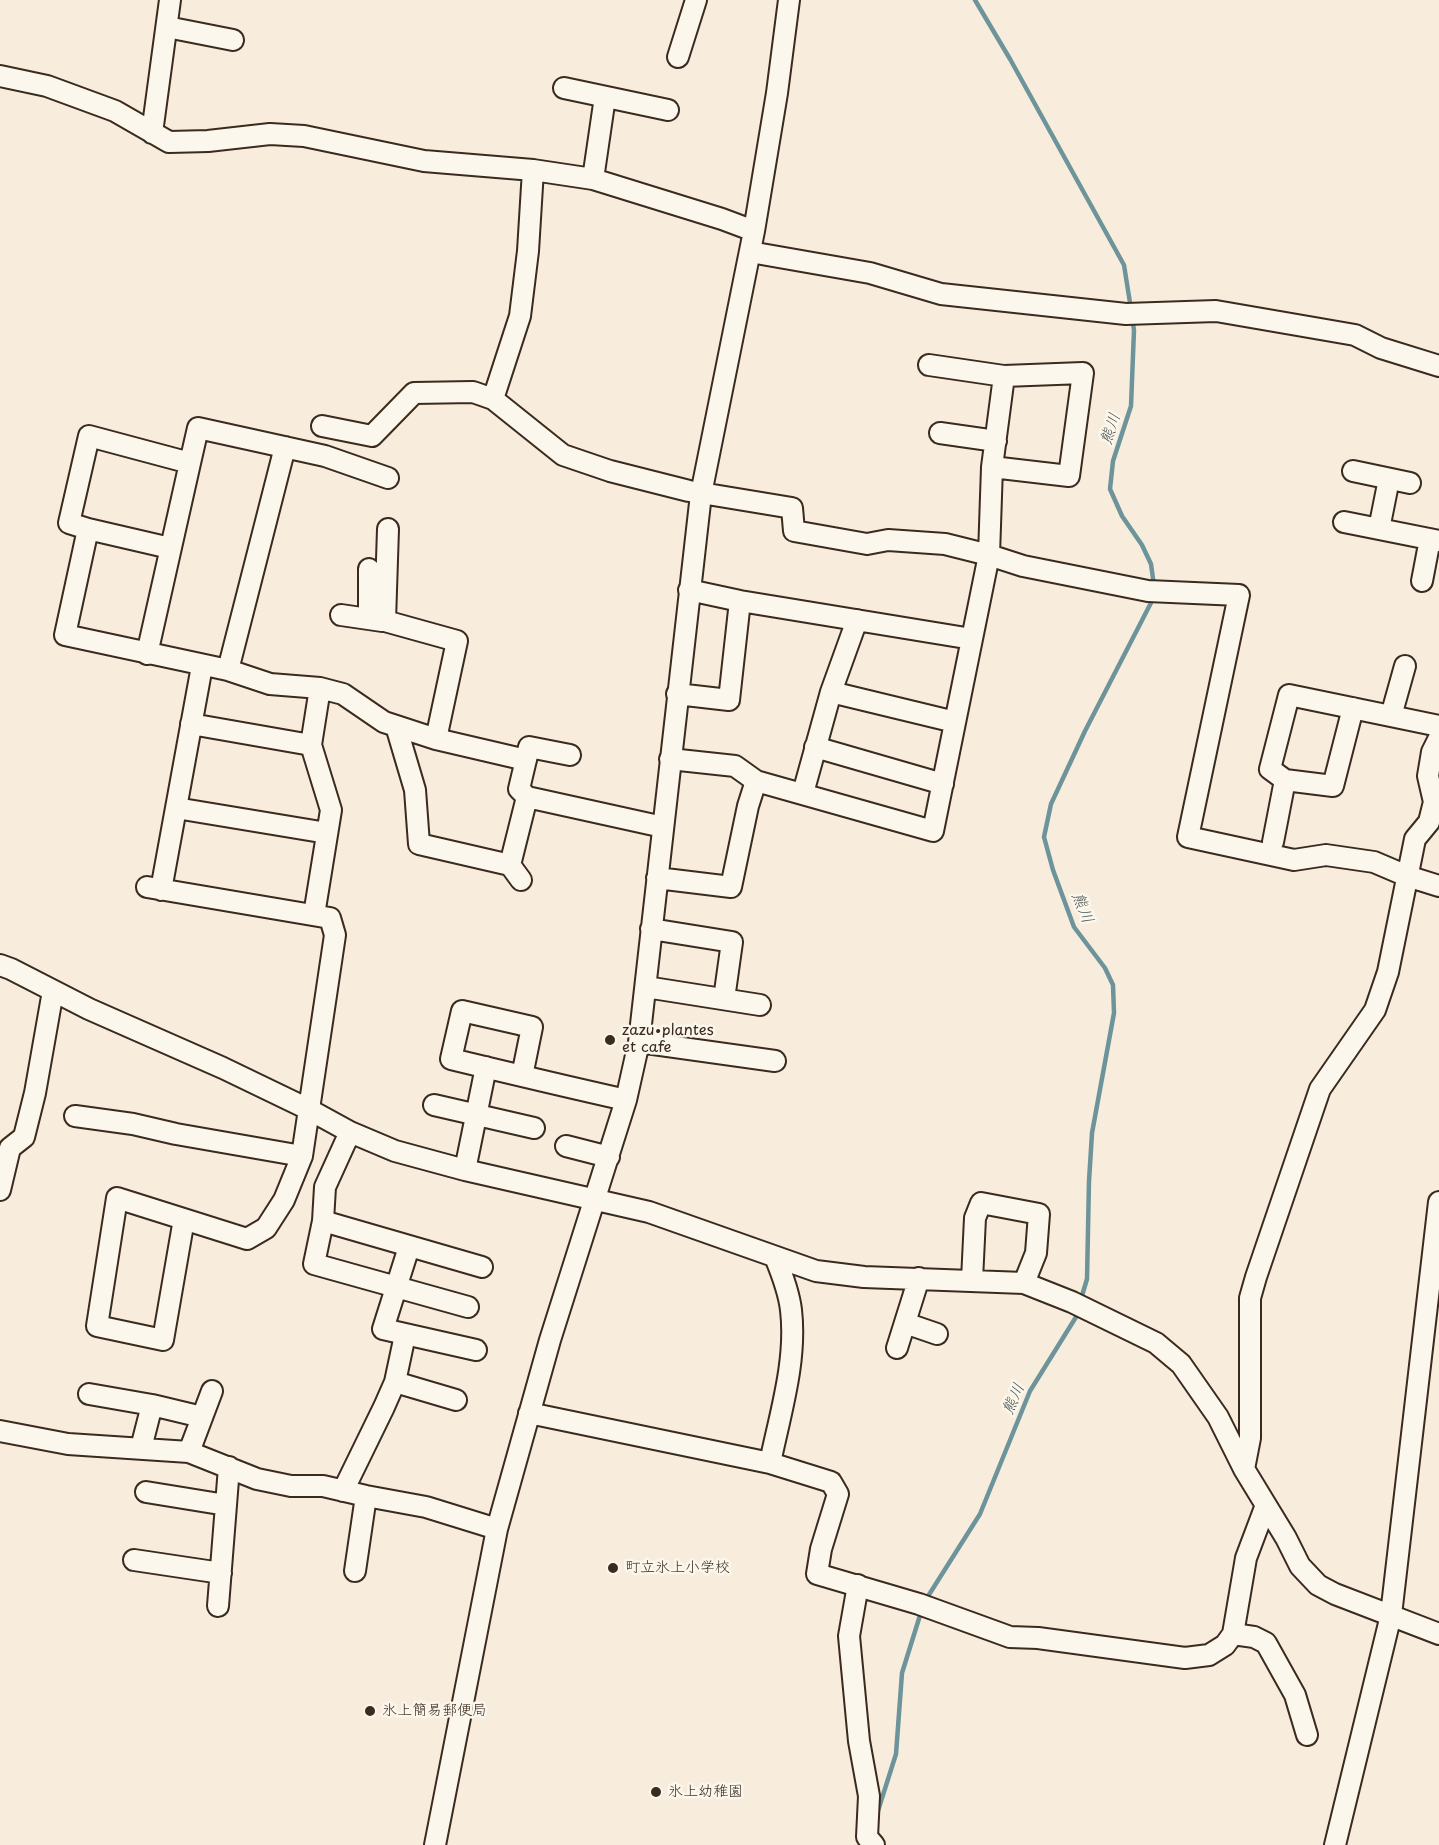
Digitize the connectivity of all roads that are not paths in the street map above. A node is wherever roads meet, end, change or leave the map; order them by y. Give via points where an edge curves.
1 (170, 0) edge
2 (696, 0) edge
3 (789, 0) edge
4 (166, 27) junction
5 (233, 40) dead end
6 (678, 57) dead end
7 (0, 76) edge
8 (564, 88) dead end
9 (605, 97) junction
10 (668, 110) dead end
11 (152, 133) junction
12 (533, 170) junction
13 (593, 179) junction
14 (754, 231) junction
15 (750, 252) junction
16 (929, 365) dead end
17 (1439, 366) edge
18 (1004, 376) junction
19 (493, 399) junction
20 (322, 426) dead end
21 (940, 433) dead end
22 (996, 441) junction
23 (285, 447) junction
24 (190, 463) junction
25 (992, 467) junction
26 (1353, 471) dead end
27 (388, 478) dead end
28 (1389, 479) junction
29 (1410, 483) dead end
30 (702, 494) junction
31 (1344, 522) dead end
32 (88, 528) junction
33 (388, 529) dead end
34 (1379, 529) junction
35 (1434, 540) edge
36 (170, 548) junction
37 (989, 555) junction
38 (369, 569) dead end
39 (1422, 581) dead end
40 (689, 590) junction
41 (740, 601) junction
42 (341, 615) dead end
43 (377, 620) junction
44 (857, 620) junction
45 (972, 639) junction
46 (147, 654) junction
47 (202, 666) junction
48 (1405, 666) dead end
49 (228, 670) junction
50 (320, 688) junction
51 (831, 692) junction
52 (677, 694) junction
53 (1353, 708) junction
54 (1391, 716) junction
55 (955, 722) junction
56 (191, 724) junction
57 (396, 726) junction
58 (1439, 726) edge
59 (1439, 738) edge
60 (436, 739) junction
61 (311, 745) junction
62 (815, 747) junction
63 (570, 755) dead end
64 (670, 759) junction
65 (526, 760) junction
66 (1285, 780) junction
67 (756, 781) junction
68 (943, 784) junction
69 (803, 794) junction
70 (527, 797) junction
71 (176, 808) junction
72 (663, 827) junction
73 (327, 833) junction
74 (1273, 842) dead end
75 (1407, 876) junction
76 (657, 878) junction
77 (1439, 886) edge
78 (314, 915) junction
79 (651, 929) junction
80 (0, 965) edge
81 (646, 987) junction
82 (53, 991) junction
83 (724, 999) junction
84 (760, 1005) dead end
85 (639, 1042) junction
86 (775, 1061) dead end
87 (486, 1067) junction
88 (522, 1076) junction
89 (626, 1100) junction
90 (434, 1105) dead end
91 (309, 1109) junction
92 (476, 1115) junction
93 (75, 1116) dead end
94 (534, 1128) dead end
95 (350, 1132) junction
96 (566, 1146) dead end
97 (302, 1156) junction
98 (609, 1157) junction
99 (465, 1170) junction
100 (0, 1190) edge
101 (595, 1198) junction
102 (1439, 1202) edge
103 (184, 1219) junction
104 (323, 1221) junction
105 (409, 1247) junction
106 (775, 1257) junction
107 (482, 1267) dead end
108 (919, 1278) junction
109 (972, 1280) junction
110 (1024, 1282) junction
111 (396, 1288) junction
112 (468, 1307) dead end
113 (905, 1323) junction
114 (937, 1334) dead end
115 (405, 1335) junction
116 (897, 1348) dead end
117 (476, 1350) dead end
118 (394, 1383) junction
119 (212, 1391) dead end
120 (88, 1394) dead end
121 (456, 1400) dead end
122 (152, 1405) junction
123 (529, 1413) junction
124 (202, 1417) junction
125 (0, 1431) edge
126 (141, 1448) junction
127 (189, 1452) junction
128 (770, 1463) junction
129 (229, 1467) junction
130 (1244, 1469) junction
131 (342, 1491) junction
132 (146, 1492) dead end
133 (366, 1496) junction
134 (226, 1505) junction
135 (1266, 1505) junction
136 (497, 1529) junction
137 (134, 1560) dead end
138 (355, 1571) dead end
139 (221, 1574) junction
140 (858, 1585) junction
141 (218, 1606) dead end
142 (1391, 1615) junction
143 (1233, 1634) junction
144 (1439, 1634) edge
145 (1307, 1735) dead end
146 (870, 1841) edge
147 (435, 1845) edge
148 (1335, 1845) edge

1 - 4 street
2 - 6 street
3 - 14 street
4 - 5 street
4 - 11 street
7 - 11 street via 47,86 115,111
8 - 9 street
9 - 10 street
9 - 13 street
11 - 12 street via 169,142 270,134 304,136 424,161
12 - 13 street
12 - 19 street via 520,316
13 - 14 street
14 - 15 street
15 - 17 street via 870,273 941,294 1132,314 1216,311 1354,335
15 - 30 street
16 - 18 street
18 - 22 street
18 - 25 street via 1083,373 1069,476
19 - 20 street via 473,392 414,393 372,436
19 - 30 street via 563,455
21 - 22 street
22 - 25 street
23 - 24 street via 198,428
23 - 27 street
23 - 49 street
24 - 32 street via 89,436 69,523
24 - 36 street
25 - 37 street
26 - 28 street
28 - 29 street
28 - 34 street
30 - 37 street via 792,508 794,531 867,544 888,540 945,544
30 - 40 street
31 - 34 street
32 - 36 street
32 - 46 street via 65,635
33 - 43 street
34 - 35 street
35 - 39 street
36 - 46 street
37 - 45 street
37 - 75 street via 1023,566 1154,592 1239,595 1188,837 1294,860 1326,855 1374,862
38 - 43 street
40 - 41 street
40 - 52 street
41 - 44 street
41 - 52 street via 729,700
42 - 43 street
43 - 60 street via 457,641
44 - 45 street
44 - 51 street
45 - 55 street
46 - 47 street
47 - 49 street
47 - 56 street
48 - 54 street
49 - 50 street via 270,684
50 - 57 street via 342,694
50 - 61 street
51 - 55 street
51 - 62 street
52 - 64 street
53 - 54 street
53 - 66 street via 1333,786
53 - 66 street via 1289,695 1270,769
54 - 58 street
55 - 68 street
56 - 61 street
56 - 71 street
57 - 60 street
57 - 70 street via 415,790 419,844 515,872
59 - 75 street via 1428,776 1434,802 1430,822 1415,839
60 - 65 street
61 - 73 street via 331,810
62 - 68 street
62 - 69 street
63 - 65 street via 529,747
64 - 67 street via 735,766
64 - 72 street
65 - 70 street via 519,789
66 - 74 street
67 - 69 street
67 - 76 street via 731,887
68 - 69 street via 933,831
70 - 72 street
71 - 73 street
71 - 78 street via 154,889
72 - 76 street
73 - 78 street
75 - 77 street
75 - 130 street via 1388,972 1375,1010 1320,1089 1250,1298 1250,1438
76 - 79 street
78 - 91 street via 330,918 335,935
79 - 81 street
79 - 83 street via 732,942
80 - 82 street
81 - 83 street
81 - 85 street
82 - 91 street
82 - 100 street via 24,1137 10,1148
83 - 84 street
85 - 86 street
85 - 89 street
87 - 88 street
87 - 88 street via 451,1059 462,1011 532,1027
87 - 92 street
88 - 89 street
89 - 98 street
90 - 92 street
91 - 95 street
91 - 97 street
92 - 94 street
92 - 99 street
93 - 97 street
95 - 99 street via 394,1151
95 - 104 street via 325,1187
96 - 98 street
97 - 103 street via 284,1200 266,1228 247,1239
98 - 101 street
99 - 101 street
101 - 106 street via 649,1212
101 - 123 street
102 - 142 street
103 - 103 street via 163,1340 97,1326 117,1198
104 - 105 street
104 - 111 street via 315,1264
105 - 107 street
105 - 111 street
106 - 108 street via 816,1271
106 - 128 street via 784,1277 792,1337 790,1366
108 - 109 street
108 - 113 street
109 - 110 street
109 - 110 street via 975,1218 981,1203 1039,1214 1036,1252
110 - 130 street via 1156,1342 1181,1364 1218,1417
111 - 112 street
111 - 115 street via 382,1329
113 - 114 street
113 - 116 street
115 - 117 street
115 - 118 street
118 - 121 street
118 - 131 street
119 - 124 street
120 - 122 street
122 - 124 street
122 - 126 street
123 - 128 street
123 - 136 street
124 - 127 street
125 - 126 street via 68,1444
126 - 127 street
127 - 129 street
128 - 140 street via 831,1482 838,1494 817,1574
129 - 131 street via 257,1479
129 - 134 street
130 - 135 street
131 - 133 street
132 - 134 street
133 - 136 street via 426,1507
133 - 138 street
134 - 139 street
135 - 142 street via 1300,1566 1318,1585
135 - 143 street via 1246,1558
136 - 147 street
137 - 139 street
139 - 141 street
140 - 143 street via 1010,1637 1185,1658 1209,1655 1225,1645
140 - 146 street via 849,1636 859,1741 869,1796
142 - 144 street
142 - 148 street
143 - 145 street via 1266,1643 1295,1695

